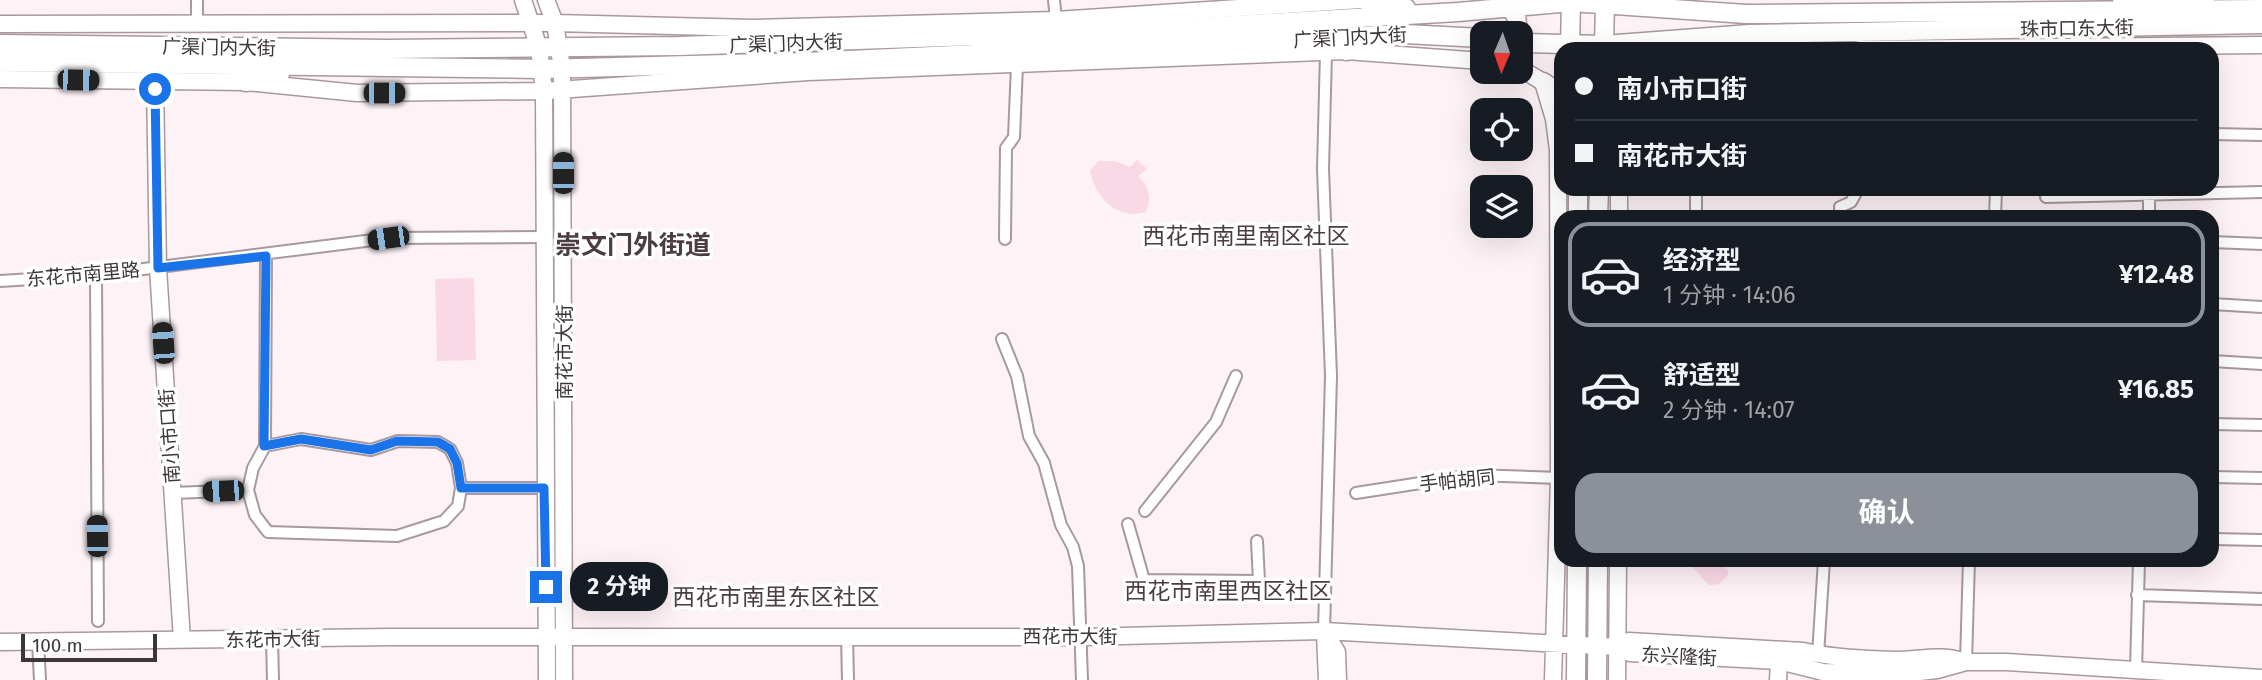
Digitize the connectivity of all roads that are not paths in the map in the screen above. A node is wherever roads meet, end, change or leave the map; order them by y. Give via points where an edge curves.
1 (197, 0) edge
2 (523, 0) edge
3 (546, 0) edge
4 (1054, 0) edge
5 (1362, 0) edge
6 (1745, 0) edge
7 (1832, 0) edge
8 (2121, 0) edge
9 (2206, 0) edge
10 (1571, 1) edge
11 (1605, 2) edge
12 (1515, 4) edge
13 (2262, 9) edge
14 (1664, 10) junction
15 (1808, 12) junction
16 (1433, 13) junction
17 (1759, 13) junction
18 (1056, 20) junction
19 (532, 23) junction
20 (555, 23) junction
21 (0, 24) edge
22 (2262, 24) edge
23 (197, 25) junction
24 (1405, 34) junction
25 (1750, 34) junction
26 (1470, 37) edge
27 (1570, 42) edge
28 (1604, 42) edge
29 (1661, 42) edge
30 (1675, 42) edge
31 (1771, 42) edge
32 (0, 44) edge
33 (1533, 44) edge
34 (2219, 45) edge
35 (2262, 45) edge
36 (1554, 46) edge
37 (540, 48) junction
38 (561, 48) junction
39 (1346, 51) junction
40 (1326, 53) junction
41 (1470, 60) edge
42 (0, 62) edge
43 (1017, 65) junction
44 (306, 68) junction
45 (562, 68) junction
46 (542, 69) junction
47 (1533, 76) edge
48 (0, 79) edge
49 (159, 81) junction
50 (246, 82) junction
51 (1543, 82) junction
52 (544, 91) junction
53 (563, 91) junction
54 (1554, 91) edge
55 (1554, 119) edge
56 (2219, 134) edge
57 (2262, 135) edge
58 (2219, 192) edge
59 (2262, 192) edge
60 (1854, 196) edge
61 (2072, 196) edge
62 (2046, 197) dead end
63 (1840, 210) edge
64 (543, 237) junction
65 (1005, 239) dead end
66 (2219, 242) edge
67 (2262, 244) edge
68 (266, 256) junction
69 (158, 268) junction
70 (96, 275) junction
71 (0, 281) edge
72 (2219, 304) edge
73 (2262, 307) edge
74 (1002, 339) dead end
75 (2219, 361) edge
76 (2262, 363) edge
77 (1236, 376) dead end
78 (2219, 424) edge
79 (2262, 425) edge
80 (264, 446) junction
81 (1554, 477) edge
82 (2219, 477) edge
83 (2262, 478) edge
84 (461, 488) junction
85 (544, 488) junction
86 (248, 490) junction
87 (173, 493) junction
88 (1356, 493) dead end
89 (1145, 511) dead end
90 (1128, 524) dead end
91 (2219, 539) edge
92 (2262, 540) edge
93 (1257, 541) dead end
94 (1556, 567) edge
95 (1577, 567) edge
96 (1598, 567) edge
97 (1618, 567) edge
98 (1824, 567) edge
99 (1969, 567) edge
100 (2139, 567) edge
101 (2137, 595) junction
102 (2262, 600) edge
103 (98, 621) dead end
104 (1324, 631) junction
105 (547, 636) junction
106 (847, 636) junction
107 (564, 637) junction
108 (1082, 637) junction
109 (272, 639) junction
110 (182, 640) junction
111 (0, 642) edge
112 (38, 642) junction
113 (1553, 643) junction
114 (1576, 645) junction
115 (1597, 646) junction
116 (1618, 647) junction
117 (1818, 655) junction
118 (1779, 661) junction
119 (1966, 662) junction
120 (2136, 670) junction
121 (1827, 676) edge
122 (2262, 678) edge
123 (40, 680) edge
124 (273, 680) edge
125 (547, 680) edge
126 (564, 680) edge
127 (848, 680) edge
128 (1082, 680) edge
129 (1327, 680) edge
130 (1338, 680) edge
131 (1553, 680) edge
132 (1576, 680) edge
133 (1597, 680) edge
134 (1617, 680) edge
135 (1778, 680) edge

1 - 23 street
2 - 19 street, 南花市大街
3 - 20 street, 南花市大街
4 - 18 street
5 - 16 main road
5 - 18 street, 广渠门内大街
6 - 17 main road
7 - 15 main road
8 - 9 street, 珠市口东大街
10 - 11 main road, 广渠门内大街
10 - 12 main road, 广渠门内大街
10 - 27 main road
11 - 14 main road, 珠市口东大街
11 - 28 main road
12 - 16 main road, 广渠门内大街
13 - 15 main road, 珠市口东大街
14 - 17 main road, 珠市口东大街
14 - 29 main road via 1655,26
15 - 17 main road, 珠市口东大街
16 - 38 main road, 广渠门内大街 via 1150,30
18 - 20 street, 广渠门内大街 via 752,28
19 - 20 street, 广渠门内大街
19 - 23 street, 广渠门内大街
19 - 37 street, 南花市大街
20 - 38 street, 南花市大街
21 - 23 street, 广渠门内大街
22 - 25 main road, 珠市口东大街
24 - 26 main road, 广渠门内大街
24 - 39 main road
24 - 45 main road, 广渠门内大街 via 833,61
25 - 30 main road, 珠市口东大街
25 - 31 main road
32 - 37 main road, 广渠门内大街
33 - 36 main road
34 - 35 street, 珠市口东大街
37 - 38 main road, 广渠门内大街
37 - 46 street, 南花市大街
38 - 45 street, 南花市大街
39 - 40 street, 广渠门内大街
39 - 41 street, 广渠门内大街
40 - 43 street, 广渠门内大街
40 - 104 street via 1323,169 1331,376
42 - 44 main road, 广渠门内大街
43 - 53 street, 广渠门内大街 via 808,72
43 - 65 street via 1014,137 1006,148
44 - 46 main road, 广渠门内大街
44 - 50 main road
45 - 46 main road, 广渠门内大街
45 - 53 street, 南花市大街
46 - 52 street, 南花市大街
47 - 51 street
48 - 49 street, 广渠门内大街
49 - 50 street, 广渠门内大街
49 - 69 street, 南小市口街
50 - 52 street, 广渠门内大街 via 357,93
51 - 54 main road
51 - 55 street
52 - 53 street, 广渠门内大街
52 - 64 street, 南花市大街
53 - 107 street, 南花市大街
56 - 57 street
58 - 59 street
60 - 63 street
61 - 62 street
64 - 68 street, 东花市南里路 via 388,238
64 - 85 street, 南花市大街
66 - 67 street
68 - 69 street, 东花市南里路
68 - 80 street
69 - 70 street, 东花市南里路
69 - 87 street, 南小市口街
70 - 71 street, 东花市南里路
70 - 103 street
72 - 73 street
74 - 108 street via 1017,376 1029,436 1044,463 1061,525 1076,556
75 - 76 street
77 - 89 street via 1216,422
78 - 79 street
80 - 84 street via 301,439 371,450 397,441 438,442 450,449 457,463
80 - 86 street
81 - 88 street, 手帕胡同 via 1472,475
82 - 83 street
84 - 85 street
84 - 86 street via 458,506 444,521 397,536 268,532 255,515
85 - 105 street, 南花市大街
86 - 87 street
87 - 110 street, 南小市口街
90 - 93 street via 1144,580 1259,581
91 - 92 street
94 - 113 street
95 - 114 main road
96 - 115 main road
97 - 116 street
98 - 117 street
99 - 119 street
100 - 101 street
101 - 102 street
101 - 120 street
104 - 108 street, 西花市大街
104 - 113 street, 西花市大街
104 - 129 street
104 - 130 street via 1336,652
105 - 107 street, 东花市大街
105 - 109 street, 东花市大街
105 - 125 street, 南花市大街
106 - 107 street, 西花市大街
106 - 108 street, 西花市大街
106 - 127 street
107 - 126 street, 南花市大街
108 - 128 street
109 - 110 street, 东花市大街
109 - 124 street
110 - 112 street, 东花市大街
111 - 112 street, 东花市大街
112 - 123 street
113 - 114 street, 西花市大街
113 - 131 street
114 - 115 street, 西花市大街
114 - 132 main road
115 - 116 street, 西花市大街
115 - 133 main road
116 - 117 street, 东兴隆街 via 1629,640
116 - 118 street, 东兴隆街 via 1630,653
116 - 134 street
117 - 119 street, 东兴隆街 via 1897,660 1947,656
118 - 121 street, 东兴隆街
118 - 135 street
119 - 120 street, 东兴隆街
119 - 121 street, 东兴隆街 via 1894,675
120 - 122 street, 东兴隆街

